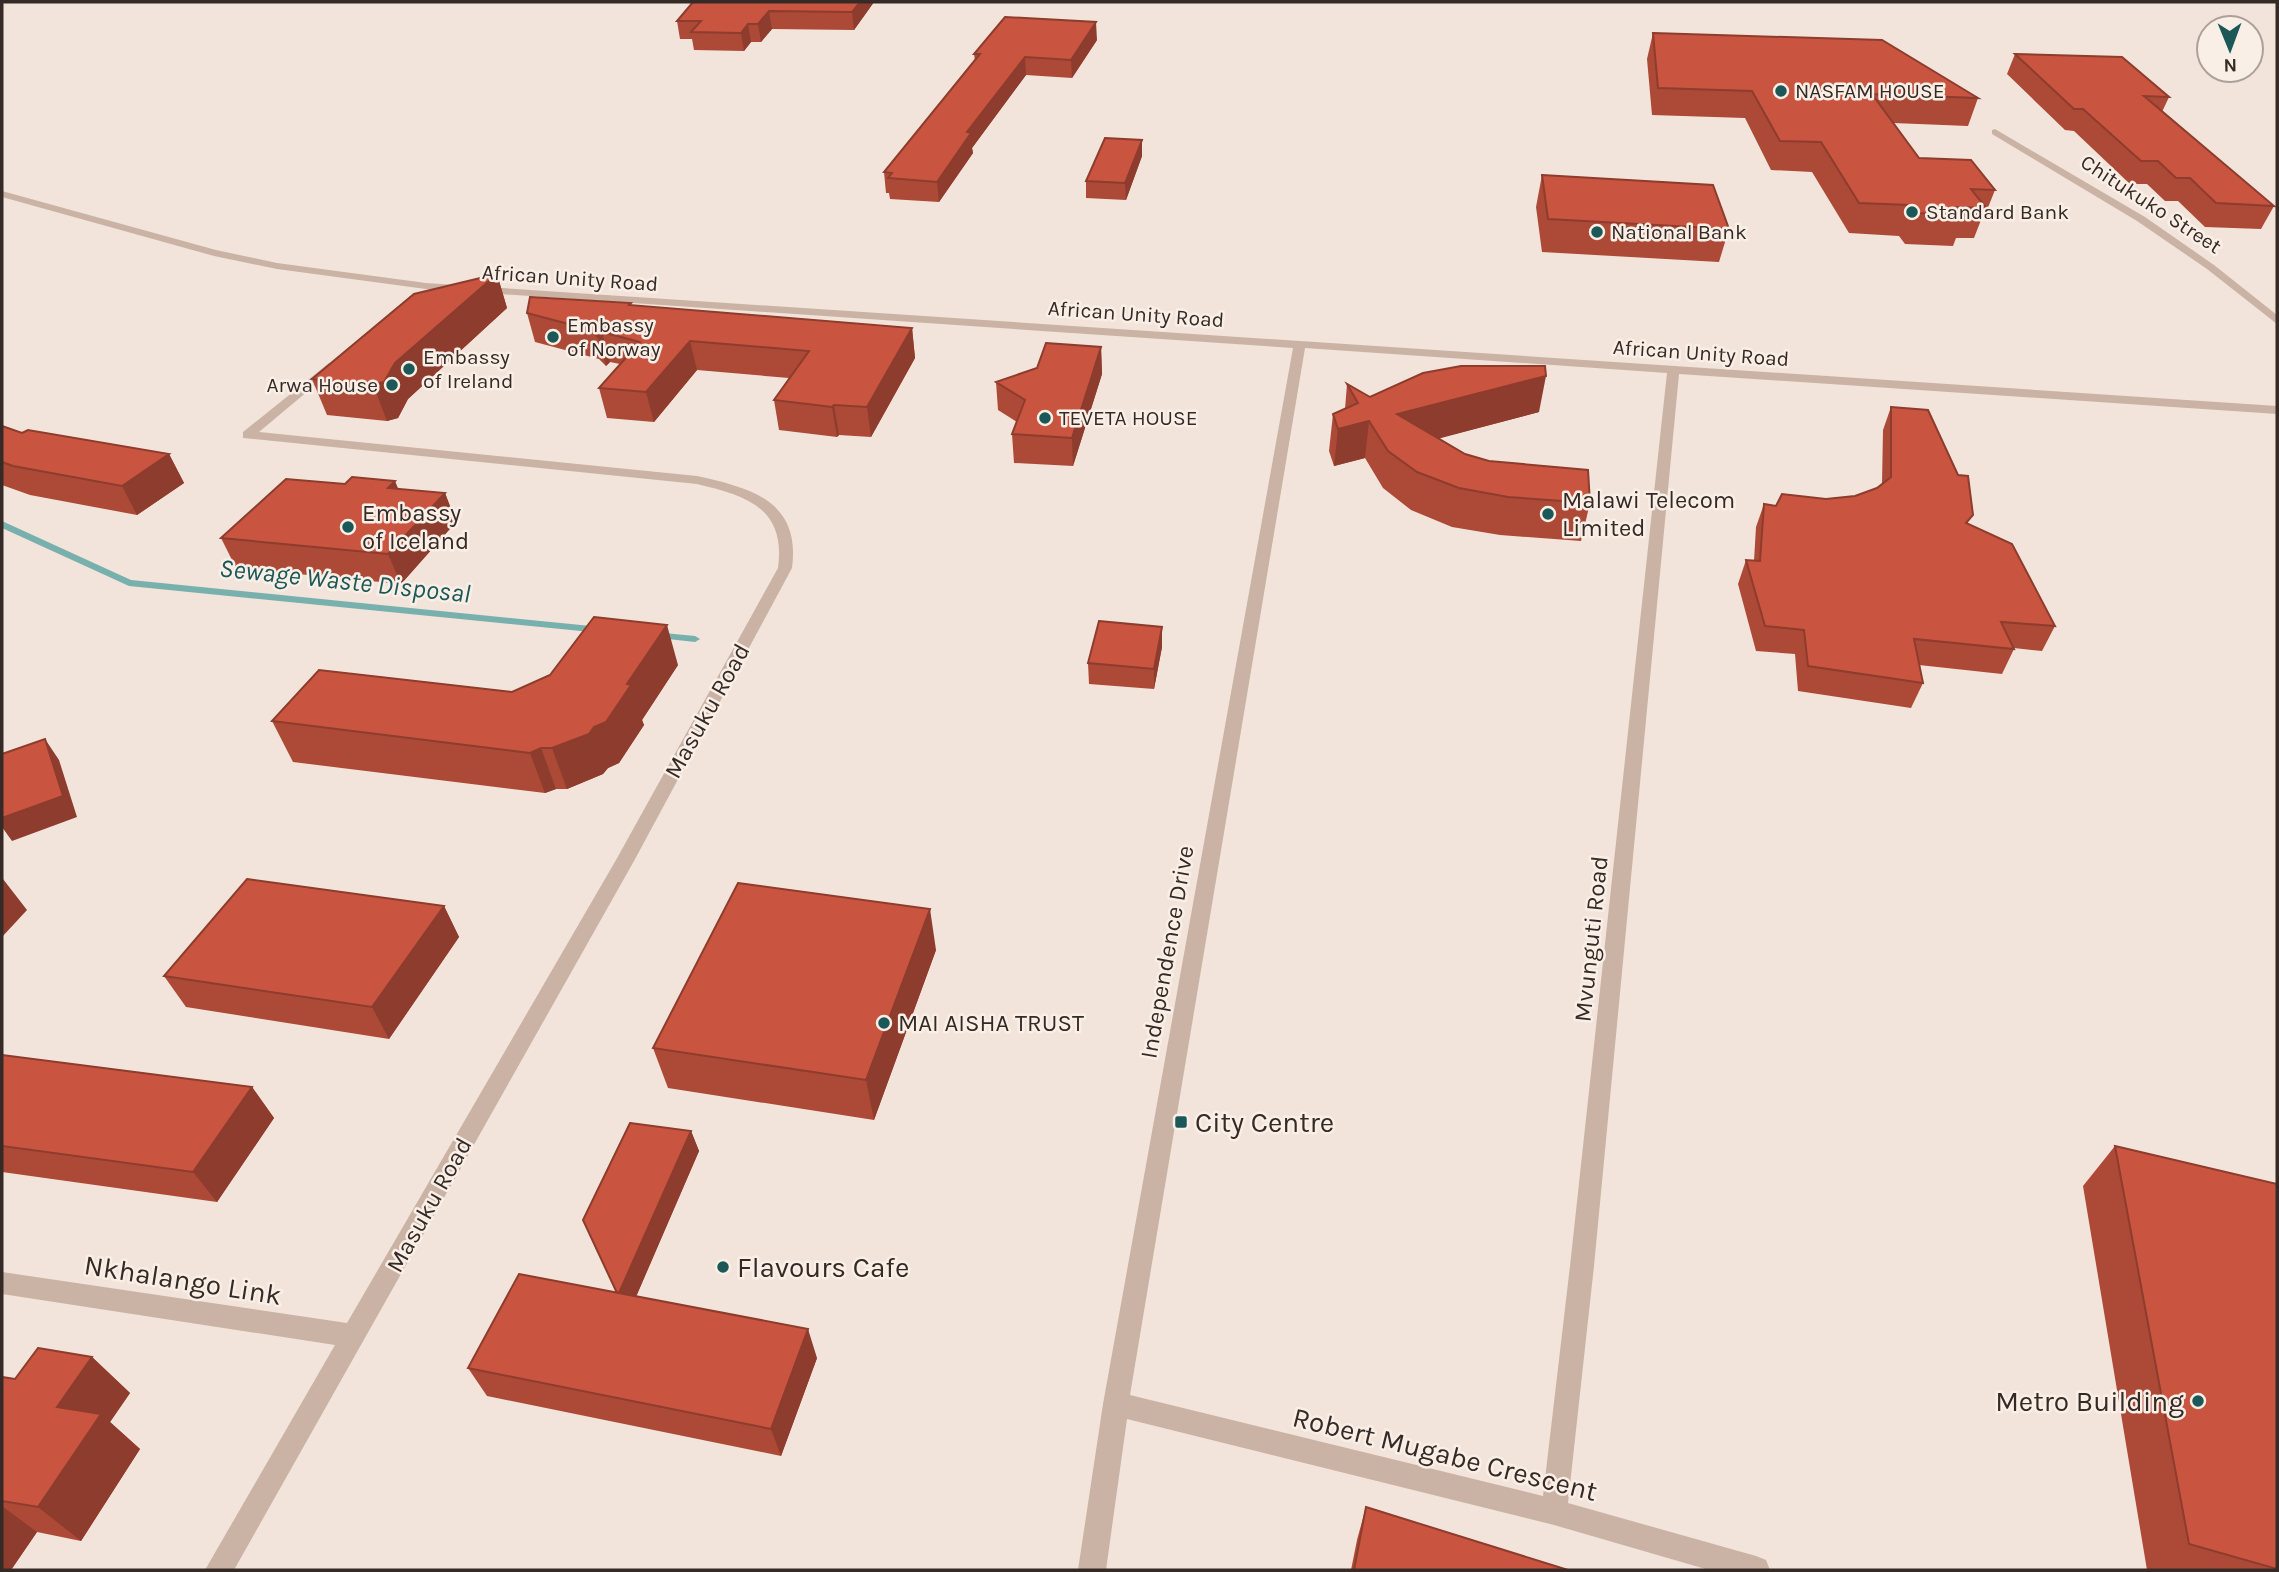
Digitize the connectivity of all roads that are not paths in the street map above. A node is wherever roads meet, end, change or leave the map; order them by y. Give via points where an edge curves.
1 (1995, 132) dead end
2 (2, 194) edge
3 (426, 286) junction
4 (405, 304) edge
5 (2277, 321) edge
6 (1300, 344) junction
7 (342, 356) edge
8 (1673, 371) junction
9 (2277, 410) edge
10 (2, 1283) edge
11 (355, 1336) junction
12 (1116, 1404) junction
13 (1554, 1512) junction
14 (219, 1570) edge
15 (1092, 1570) edge
16 (1756, 1570) edge

1 - 5 street, Chitukuko Street via 2179,242 2233,281
2 - 3 street, African Unity Road via 239,258
3 - 4 street
3 - 6 street, African Unity Road
6 - 8 street, African Unity Road
6 - 12 street, Independence Drive
7 - 11 street, Masuku Road via 248,435 697,480 757,498 778,519 787,540 785,568 625,862
8 - 9 street, African Unity Road
8 - 13 street, Mvunguti Road
10 - 11 street, Nkhalango Link
11 - 14 street, Masuku Road
12 - 13 street, Robert Mugabe Crescent
12 - 15 street, Independence Drive
13 - 16 street, Robert Mugabe Crescent

